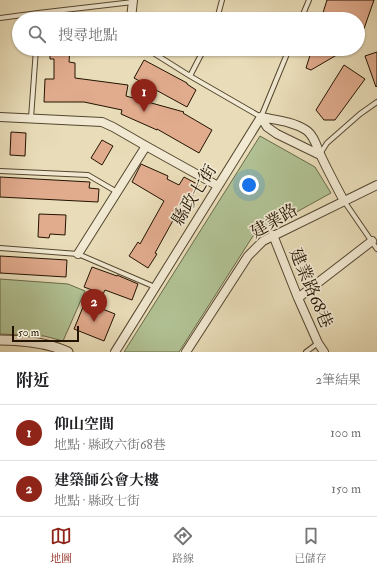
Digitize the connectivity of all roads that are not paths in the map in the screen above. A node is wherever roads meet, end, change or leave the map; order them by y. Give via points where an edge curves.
1 (222, 0) edge
2 (309, 0) edge
3 (133, 1) edge
4 (46, 12) edge
5 (132, 12) edge
6 (219, 12) edge
7 (304, 12) edge
8 (12, 16) edge
9 (0, 18) edge
10 (36, 56) edge
11 (158, 56) edge
12 (200, 56) edge
13 (286, 56) edge
14 (190, 76) junction
15 (377, 102) edge
16 (0, 117) edge
17 (260, 118) junction
18 (31, 119) junction
19 (146, 146) junction
20 (320, 155) junction
21 (0, 170) edge
22 (377, 185) edge
23 (218, 186) junction
24 (117, 192) junction
25 (344, 200) junction
26 (273, 235) junction
27 (372, 241) junction
28 (0, 248) edge
29 (377, 249) edge
30 (78, 254) junction
31 (155, 287) junction
32 (298, 298) junction
33 (0, 340) edge
34 (318, 343) junction
35 (68, 352) edge
36 (115, 352) edge
37 (186, 352) edge
38 (306, 352) edge
39 (324, 352) edge

1 - 6 lane
2 - 7 lane
3 - 4 lane
3 - 5 street
8 - 9 lane
10 - 18 lane
11 - 14 lane
12 - 14 lane
13 - 17 lane, 縣政七街
14 - 17 lane
15 - 20 lane via 327,143
16 - 18 street
17 - 20 street via 277,134
17 - 20 street via 284,121 307,130
17 - 23 street, 縣政七街
18 - 19 street via 102,122
19 - 23 street
19 - 24 street
20 - 25 street
21 - 24 lane via 88,175
22 - 25 street, 建業路
23 - 31 street, 縣政七街
24 - 30 street
25 - 26 street, 建業路
25 - 27 lane
26 - 32 street, 建業路68巷
26 - 37 street, 建業路 via 248,256
27 - 29 lane
27 - 32 street
28 - 30 lane
30 - 31 lane
31 - 36 street, 縣政七街
32 - 34 street, 建業路68巷
33 - 35 street via 40,343
34 - 38 lane
34 - 39 street, 建業路68巷

